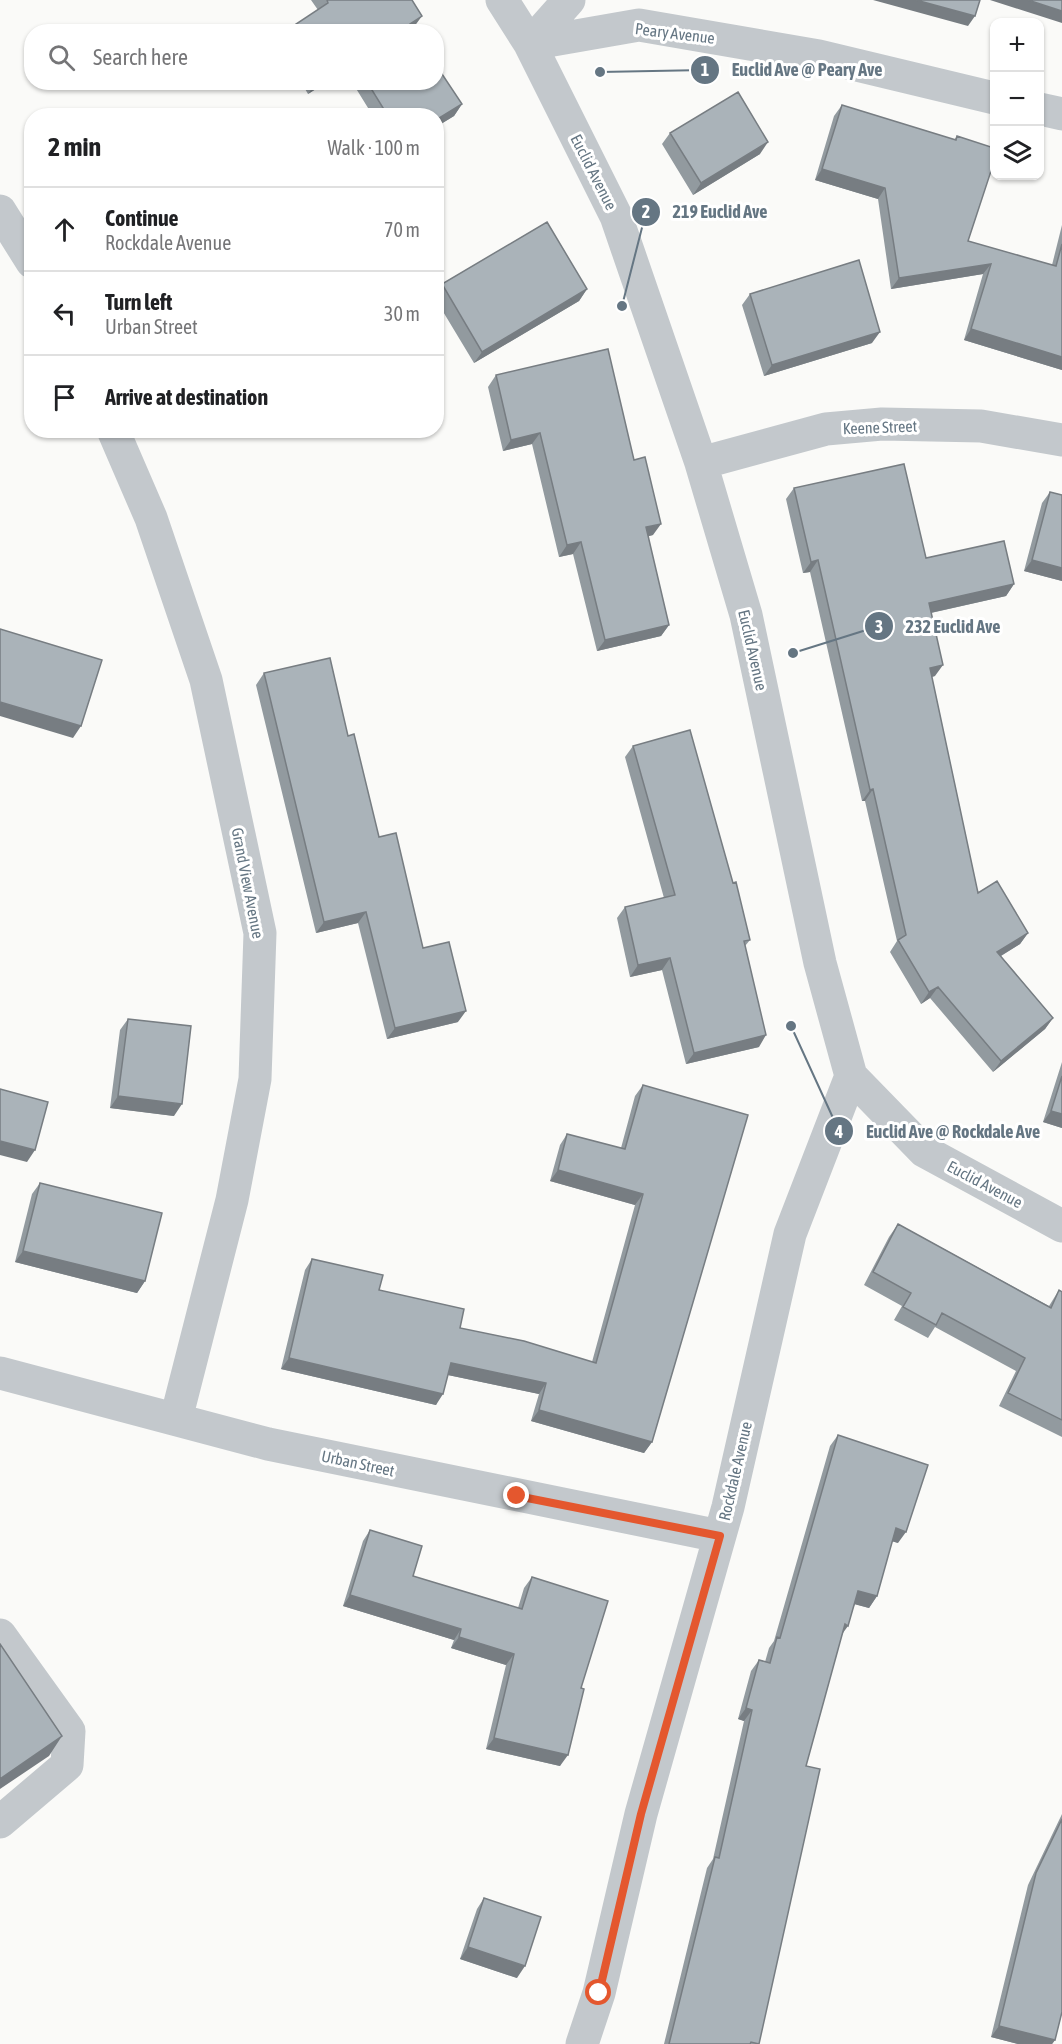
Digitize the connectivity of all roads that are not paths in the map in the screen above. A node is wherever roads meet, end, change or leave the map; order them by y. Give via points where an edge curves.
1 (501, 0) edge
2 (569, 0) edge
3 (530, 44) junction
4 (990, 97) edge
5 (1044, 110) edge
6 (1062, 114) edge
7 (0, 211) edge
8 (24, 249) edge
9 (116, 438) edge
10 (1062, 440) edge
11 (701, 463) junction
12 (852, 1076) junction
13 (1062, 1226) edge
14 (0, 1373) edge
15 (176, 1419) junction
16 (720, 1536) junction
17 (0, 1635) edge
18 (0, 1822) edge
19 (582, 2044) edge

1 - 3 street, Euclid Avenue
2 - 3 street
3 - 4 street, Peary Avenue via 639,26 819,56
3 - 11 street, Euclid Avenue via 616,216
5 - 6 street
7 - 8 street
9 - 15 street, Grand View Avenue via 151,518 206,680 260,933 255,1079 232,1200
10 - 11 street, Keene Street via 981,426 882,424 826,429
11 - 12 street, Euclid Avenue via 746,615 820,963
12 - 13 street, Euclid Avenue via 924,1151
12 - 16 street, Rockdale Avenue via 790,1234
14 - 15 street, Urban Street
15 - 16 street, Urban Street via 268,1444
16 - 19 street, Rockdale Avenue via 641,1814 599,1993
17 - 18 street via 69,1731 67,1765

